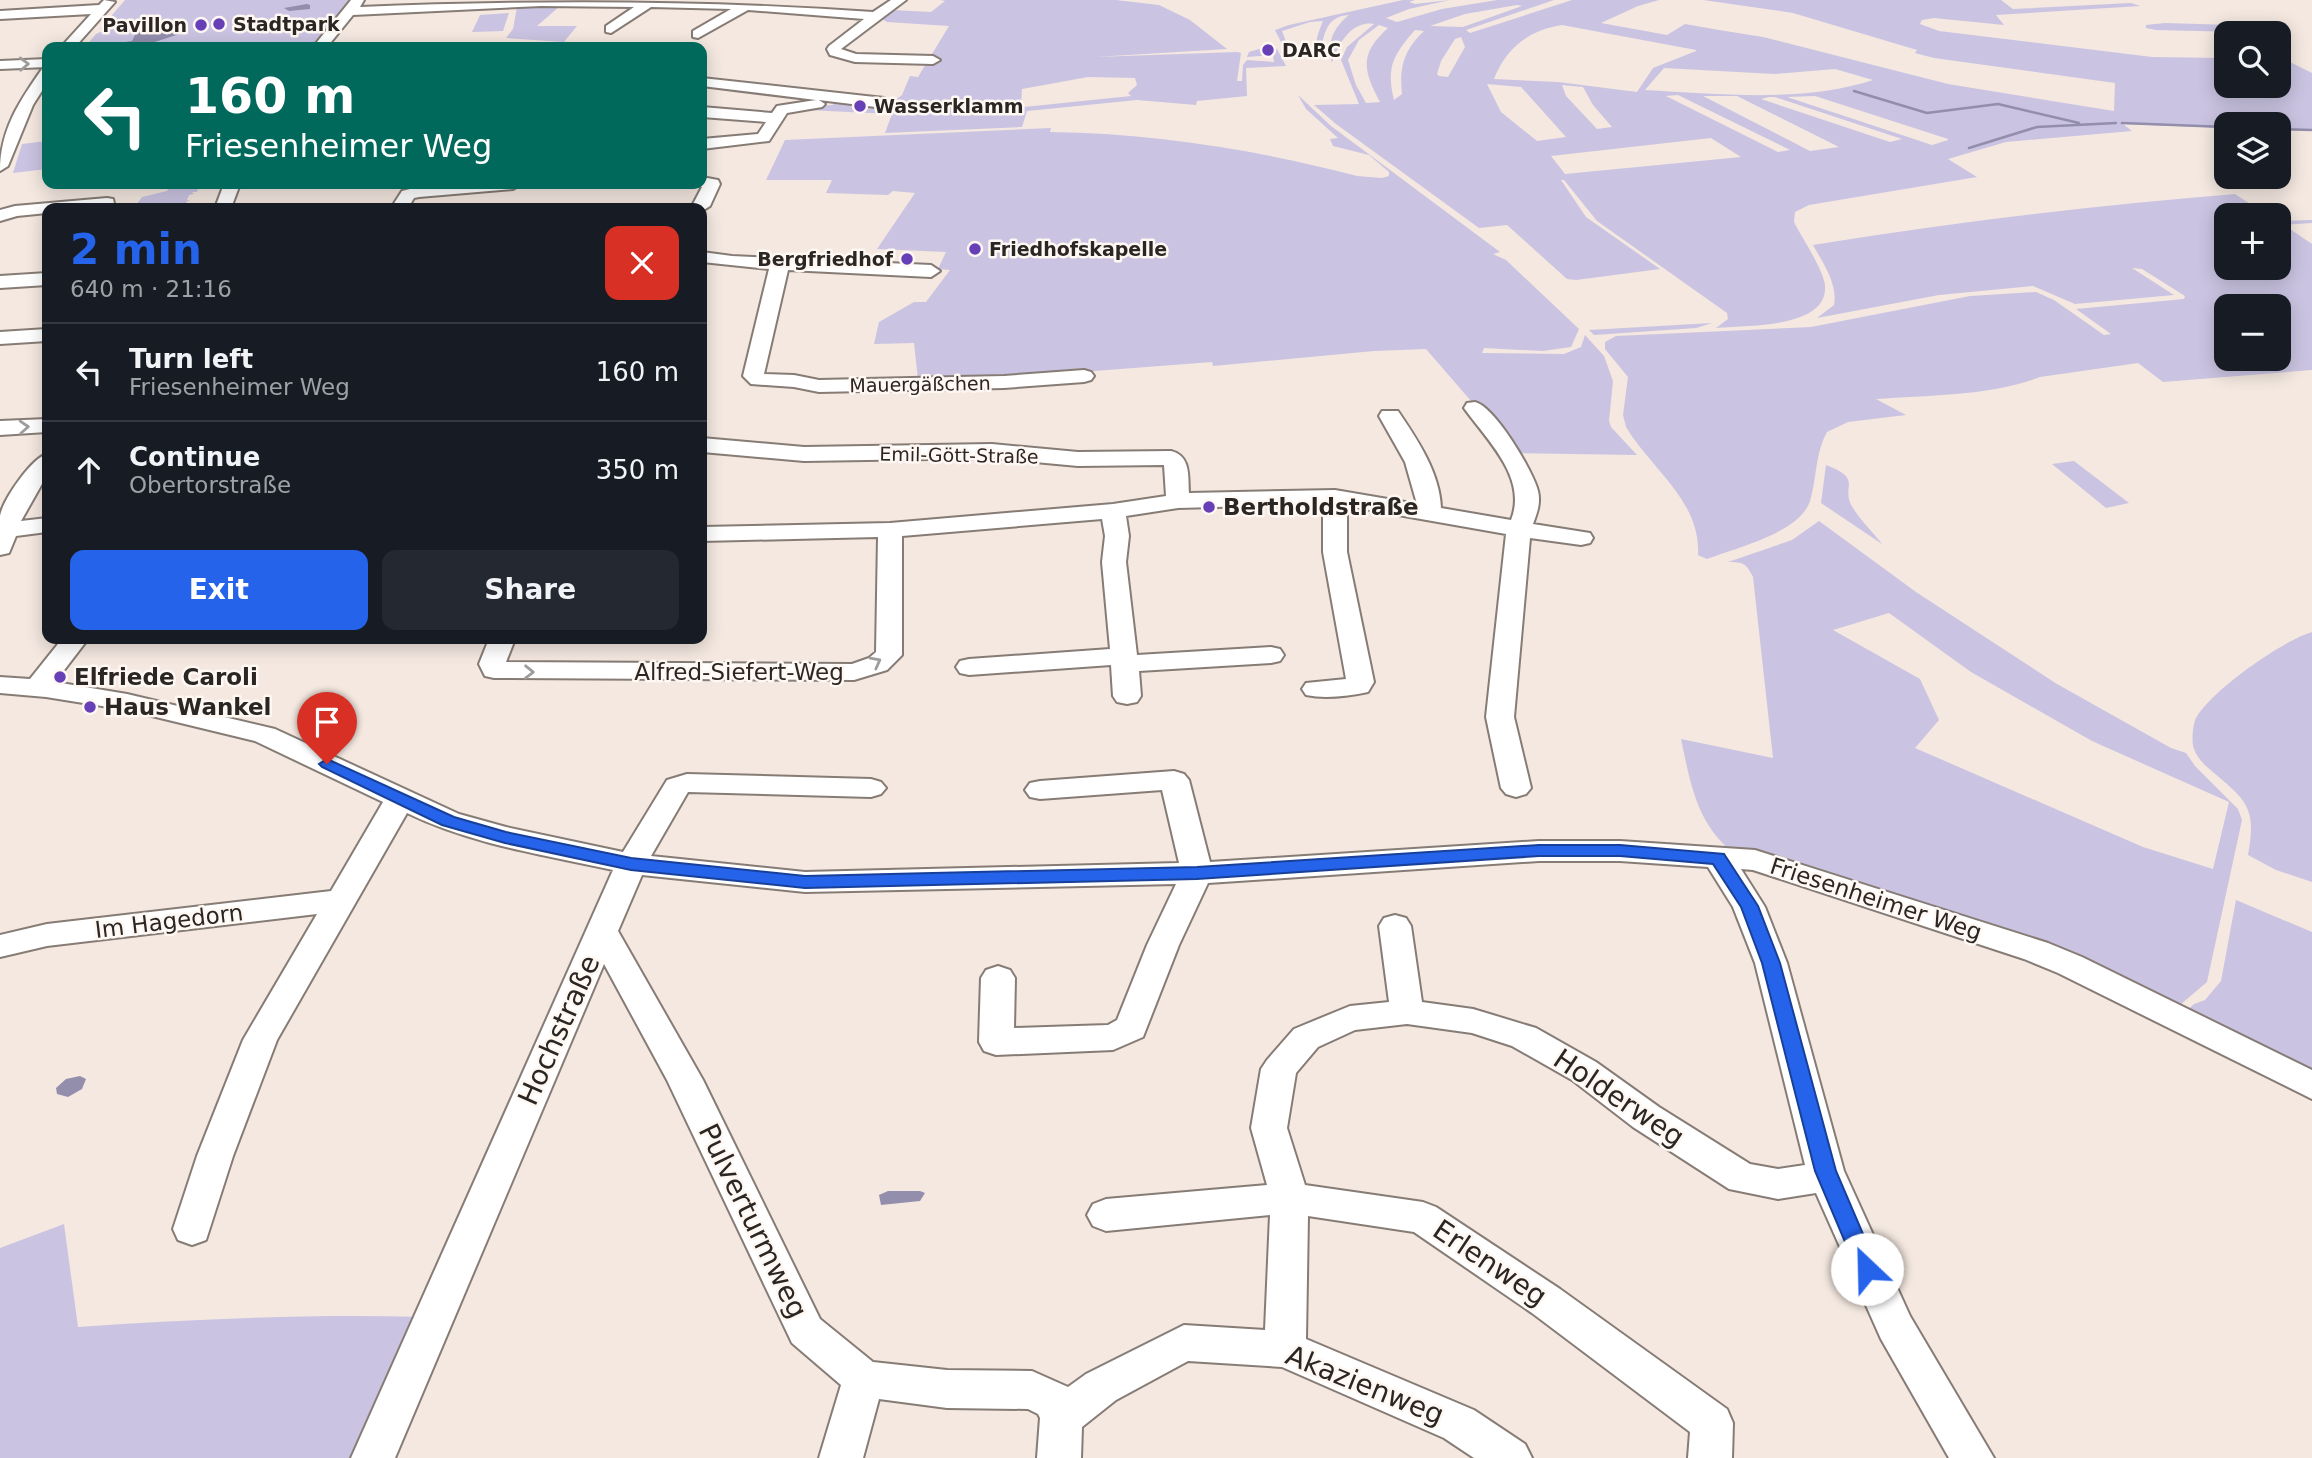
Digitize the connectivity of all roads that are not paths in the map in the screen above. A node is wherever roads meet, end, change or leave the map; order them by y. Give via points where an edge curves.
1 (900, 0) edge
2 (544, 1) edge
3 (648, 3) junction
4 (107, 5) edge
5 (353, 5) edge
6 (747, 5) junction
7 (0, 15) edge
8 (876, 16) junction
9 (611, 29) dead end
10 (698, 34) dead end
11 (73, 42) edge
12 (324, 42) edge
13 (933, 60) dead end
14 (42, 63) edge
15 (0, 65) edge
16 (42, 83) edge
17 (707, 83) edge
18 (840, 98) junction
19 (884, 103) dead end
20 (707, 112) edge
21 (27, 116) junction
22 (0, 118) edge
23 (774, 118) junction
24 (707, 144) edge
25 (0, 166) edge
26 (707, 183) edge
27 (454, 189) edge
28 (403, 203) edge
29 (702, 203) edge
30 (42, 209) edge
31 (0, 216) edge
32 (707, 258) edge
33 (780, 264) junction
34 (930, 271) dead end
35 (42, 279) edge
36 (0, 282) edge
37 (42, 335) edge
38 (0, 338) edge
39 (1084, 376) dead end
40 (1475, 408) dead end
41 (1391, 416) dead end
42 (42, 426) edge
43 (0, 428) edge
44 (707, 445) edge
45 (42, 466) edge
46 (1335, 497) junction
47 (1178, 500) junction
48 (1113, 511) junction
49 (1429, 512) junction
50 (42, 526) edge
51 (1519, 529) junction
52 (890, 530) junction
53 (707, 534) edge
54 (1, 537) edge
55 (1581, 538) dead end
56 (71, 644) edge
57 (500, 644) edge
58 (1270, 655) dead end
59 (1125, 660) junction
60 (969, 667) dead end
61 (43, 680) junction
62 (0, 684) edge
63 (1316, 689) dead end
64 (1127, 696) dead end
65 (871, 788) dead end
66 (1516, 788) dead end
67 (1040, 790) dead end
68 (400, 799) junction
69 (1718, 859) junction
70 (631, 864) junction
71 (1197, 873) junction
72 (340, 901) junction
73 (1395, 926) dead end
74 (603, 933) junction
75 (0, 946) edge
76 (998, 978) dead end
77 (1408, 1012) junction
78 (2312, 1086) edge
79 (1825, 1171) junction
80 (1290, 1198) junction
81 (1106, 1215) dead end
82 (192, 1229) dead end
83 (1285, 1349) junction
84 (864, 1379) junction
85 (1061, 1418) junction
86 (1711, 1441) edge
87 (373, 1458) edge
88 (841, 1458) edge
89 (1059, 1458) edge
90 (1510, 1458) edge
91 (1972, 1458) edge

1 - 8 street
2 - 3 street
2 - 5 street
3 - 6 street
3 - 9 street
4 - 7 street
4 - 11 street
5 - 12 street
6 - 8 street
6 - 10 street
8 - 13 street via 835,52 855,58
15 -> 14 street
16 - 21 street
17 - 18 street
18 - 19 street
18 - 23 street via 789,106
20 - 23 street
21 - 22 street
21 - 25 street
23 - 24 street via 763,138
26 - 29 street via 712,184
27 - 28 street via 418,192 408,195
30 - 31 street
32 - 33 street
33 - 34 street
33 - 39 street, Mauergäßchen via 754,370 758,380 819,386
35 - 36 street
37 - 38 street
40 - 51 street via 1527,490 1528,504
41 - 49 street via 1414,457
43 -> 42 street
44 - 47 street, Emil-Gött-Straße via 804,454 992,451 1078,459 1171,458
45 - 54 street via 22,492
46 - 47 street
46 - 49 street
46 - 63 street via 1335,552 1360,682 1358,686
47 - 48 street
48 - 52 street
48 - 59 street
49 - 51 street
50 - 54 street
51 - 55 street
51 - 66 street via 1500,717
52 - 53 street
57 -> 52 street, Alfred-Siefert-Weg via 494,670 854,672 889,655
56 - 61 street
58 - 59 street
59 - 60 street
59 - 64 street
61 - 62 street, Friesenheimer Weg
61 - 68 street, Friesenheimer Weg via 265,735
65 - 70 street, Hochstraße via 677,786
67 - 71 street via 1174,780
68 - 70 street, Friesenheimer Weg via 448,821 495,835
68 - 72 street
69 - 71 street, Friesenheimer Weg via 1620,850 1539,851
69 - 78 street, Friesenheimer Weg via 1755,860 2036,951
69 - 79 street via 1749,906 1771,963
70 - 71 street, Friesenheimer Weg via 805,882
70 - 74 street, Hochstraße
71 - 76 street via 1130,1028 1113,1037 996,1052
72 - 75 street, Im Hagedorn via 47,935
72 - 82 street via 260,1040
73 - 77 street
74 - 84 street, Pulverturmweg via 685,1080 806,1331
74 - 87 street, Hochstraße
77 - 79 street, Holderweg via 1473,1021 1524,1037 1584,1071 1742,1178 1779,1184 1816,1178
77 - 80 street, Holderweg via 1350,1018 1306,1038 1279,1069 1269,1128
79 - 91 street via 1895,1327
80 - 81 street, Erlenweg
80 - 83 street, Holderweg
80 - 86 street, Erlenweg via 1423,1218 1546,1301
83 - 85 street, Akazienweg via 1184,1343 1101,1387
83 - 90 street, Akazienweg via 1459,1424
84 - 85 street via 947,1389 1032,1390 1054,1401
84 - 88 street
85 - 89 street

